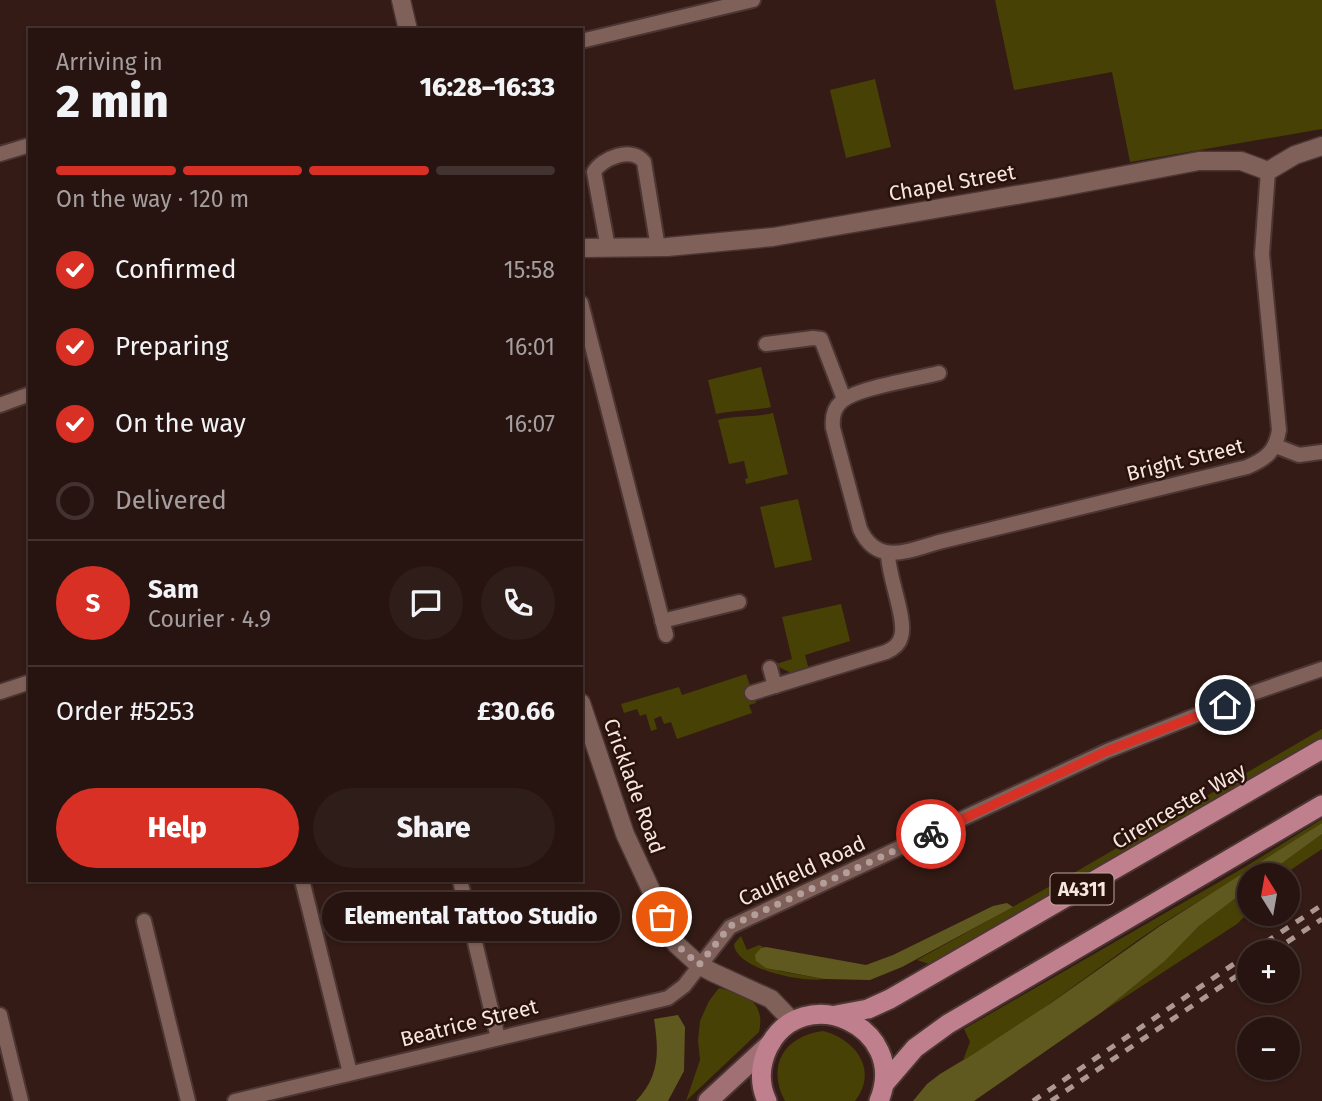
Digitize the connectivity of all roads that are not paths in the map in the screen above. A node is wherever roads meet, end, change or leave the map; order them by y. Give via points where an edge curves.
1 (401, 0) edge
2 (753, 0) edge
3 (408, 28) edge
4 (583, 41) edge
5 (28, 146) edge
6 (1322, 146) edge
7 (0, 154) edge
8 (1268, 171) junction
9 (583, 248) edge
10 (608, 248) junction
11 (658, 248) junction
12 (583, 311) edge
13 (766, 344) dead end
14 (939, 373) dead end
15 (28, 395) edge
16 (844, 399) junction
17 (0, 405) edge
18 (1276, 446) junction
19 (1322, 452) edge
20 (888, 554) junction
21 (740, 602) dead end
22 (769, 668) dead end
23 (1322, 669) edge
24 (28, 683) edge
25 (775, 686) junction
26 (0, 692) edge
27 (752, 693) dead end
28 (583, 709) edge
29 (1322, 749) edge
30 (1322, 805) edge
31 (302, 882) edge
32 (460, 882) edge
33 (144, 921) dead end
34 (699, 965) junction
35 (0, 1015) edge
36 (836, 1015) junction
37 (793, 1022) junction
38 (498, 1038) junction
39 (771, 1043) junction
40 (350, 1073) junction
41 (882, 1094) edge
42 (21, 1101) edge
43 (188, 1101) edge
44 (235, 1101) edge
45 (708, 1101) edge
46 (767, 1101) edge

1 - 3 street
2 - 4 street
5 - 7 street
6 - 8 street
8 - 11 street, Chapel Street via 1241,161 1199,161 772,237
8 - 18 street via 1262,254 1279,420
9 - 10 street, Chapel Street
10 - 11 street, Chapel Street
10 - 11 street via 594,172 606,160 630,155 641,158 646,170
12 - 21 street via 659,620
13 - 16 street via 821,339
14 - 16 street
15 - 17 street
16 - 20 street via 835,410 833,428 860,529 872,547
18 - 19 street via 1298,455
18 - 20 street, Bright Street via 1266,458 1247,467
20 - 25 street via 902,631 897,645
22 - 25 street
23 - 34 street, Caulfield Road via 1107,751 730,926
24 - 26 street
25 - 27 street
28 - 34 street, Cricklade Road via 635,859 671,936
29 - 36 main road, Cirencester Way / A4311 via 890,999
30 - 41 main road, A4311 via 948,1024 915,1048
31 - 40 street
32 - 38 street
33 - 43 street
34 - 37 street, Cricklade Road via 771,999
34 - 38 street, Beatrice Street via 668,998
35 - 42 street
36 - 37 main road, A4311 via 814,1015
36 - 41 main road, A4311 via 869,1035 882,1057
37 - 39 main road
38 - 40 street, Beatrice Street
39 - 45 main road
39 - 46 main road via 761,1081
40 - 44 street, Beatrice Street

